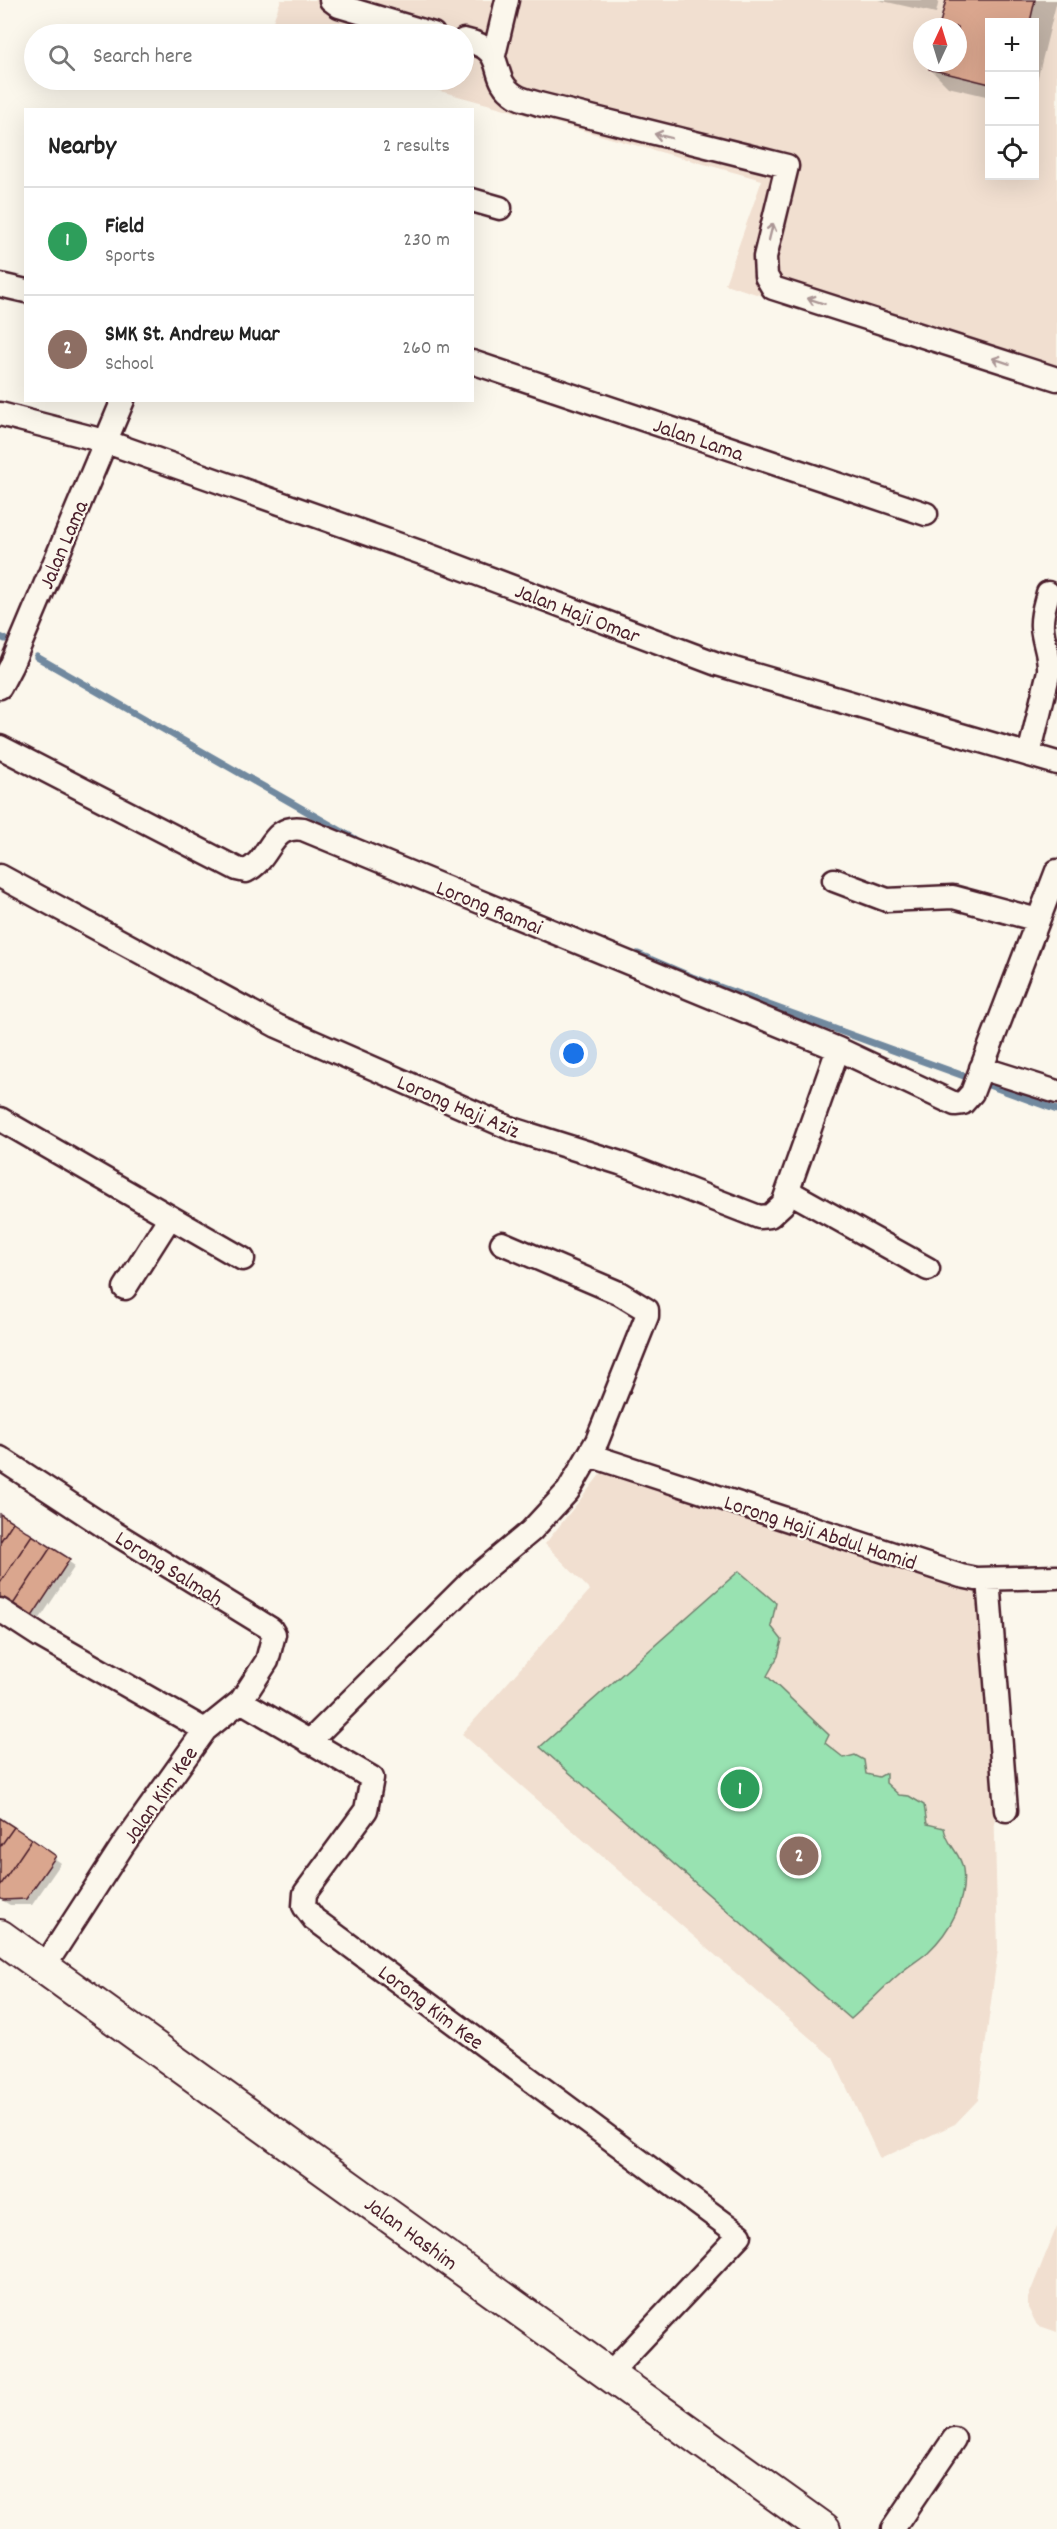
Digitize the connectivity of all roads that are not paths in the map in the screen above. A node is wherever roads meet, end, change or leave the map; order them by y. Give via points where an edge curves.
1 (331, 0) edge
2 (507, 0) edge
3 (399, 24) edge
4 (474, 43) edge
5 (494, 55) junction
6 (474, 201) edge
7 (500, 208) dead end
8 (0, 285) edge
9 (24, 291) edge
10 (474, 363) edge
11 (1057, 380) edge
12 (122, 402) edge
13 (0, 414) edge
14 (104, 441) junction
15 (926, 514) dead end
16 (1048, 593) dead end
17 (0, 687) edge
18 (0, 747) edge
19 (1029, 755) junction
20 (1057, 763) edge
21 (1057, 871) edge
22 (0, 876) edge
23 (834, 880) dead end
24 (1038, 920) junction
25 (838, 1049) junction
26 (977, 1080) junction
27 (1057, 1092) edge
28 (0, 1119) edge
29 (788, 1191) junction
30 (170, 1217) junction
31 (502, 1243) dead end
32 (243, 1259) dead end
33 (928, 1269) dead end
34 (125, 1288) dead end
35 (589, 1455) junction
36 (0, 1458) edge
37 (1057, 1577) edge
38 (988, 1579) junction
39 (0, 1610) edge
40 (241, 1701) junction
41 (205, 1730) junction
42 (309, 1742) junction
43 (1006, 1810) dead end
44 (0, 1935) edge
45 (44, 1967) junction
46 (609, 2374) junction
47 (954, 2439) dead end
48 (824, 2529) edge
49 (893, 2529) edge

1 - 3 street via 339,6
2 - 5 street
4 - 5 street
11 -> 5 street via 773,288 766,276 765,257 787,166 549,107 515,95 498,72
6 - 7 street
8 - 9 street
10 - 15 street, Jalan Lama
12 - 14 street, Jalan Lama
13 - 14 street, Jalan Haji Omar
14 - 17 street, Jalan Lama
14 - 19 street, Jalan Haji Omar via 425,554 717,664
16 - 19 street via 1042,629 1049,671
18 - 25 street, Lorong Ramai via 237,869 255,867 280,832 290,827 303,829
19 - 20 street, Jalan Haji Omar
21 - 24 street
22 - 29 street, Lorong Haji Aziz via 277,1026 512,1130 620,1163 759,1217 778,1211
23 - 24 street via 888,900 952,897
24 - 26 street
25 - 26 street, Lorong Ramai via 955,1104 963,1103
25 - 29 street, Lorong Haji Aziz
26 - 27 street
28 - 30 street
29 - 33 street
30 - 32 street
30 - 34 street
31 - 35 street via 619,1293 647,1310 602,1431
35 - 38 street, Lorong Haji Abdul Hamid via 945,1572
35 - 42 street via 568,1491 531,1531 471,1581
36 - 40 street, Lorong Salmah via 271,1629 275,1639 267,1661
37 - 38 street, Lorong Haji Abdul Hamid
38 - 43 street
39 - 41 street, Jalan Kim Kee
40 - 41 street, Lorong Salmah
40 - 42 street
41 - 45 street, Jalan Kim Kee via 123,1845
42 - 46 street, Lorong Kim Kee via 372,1778 366,1810 305,1893 304,1906 314,1918 740,2235
44 - 45 street, Jalan Hashim
45 - 46 street, Jalan Hashim
46 - 48 street, Jalan Hashim
47 - 49 street

